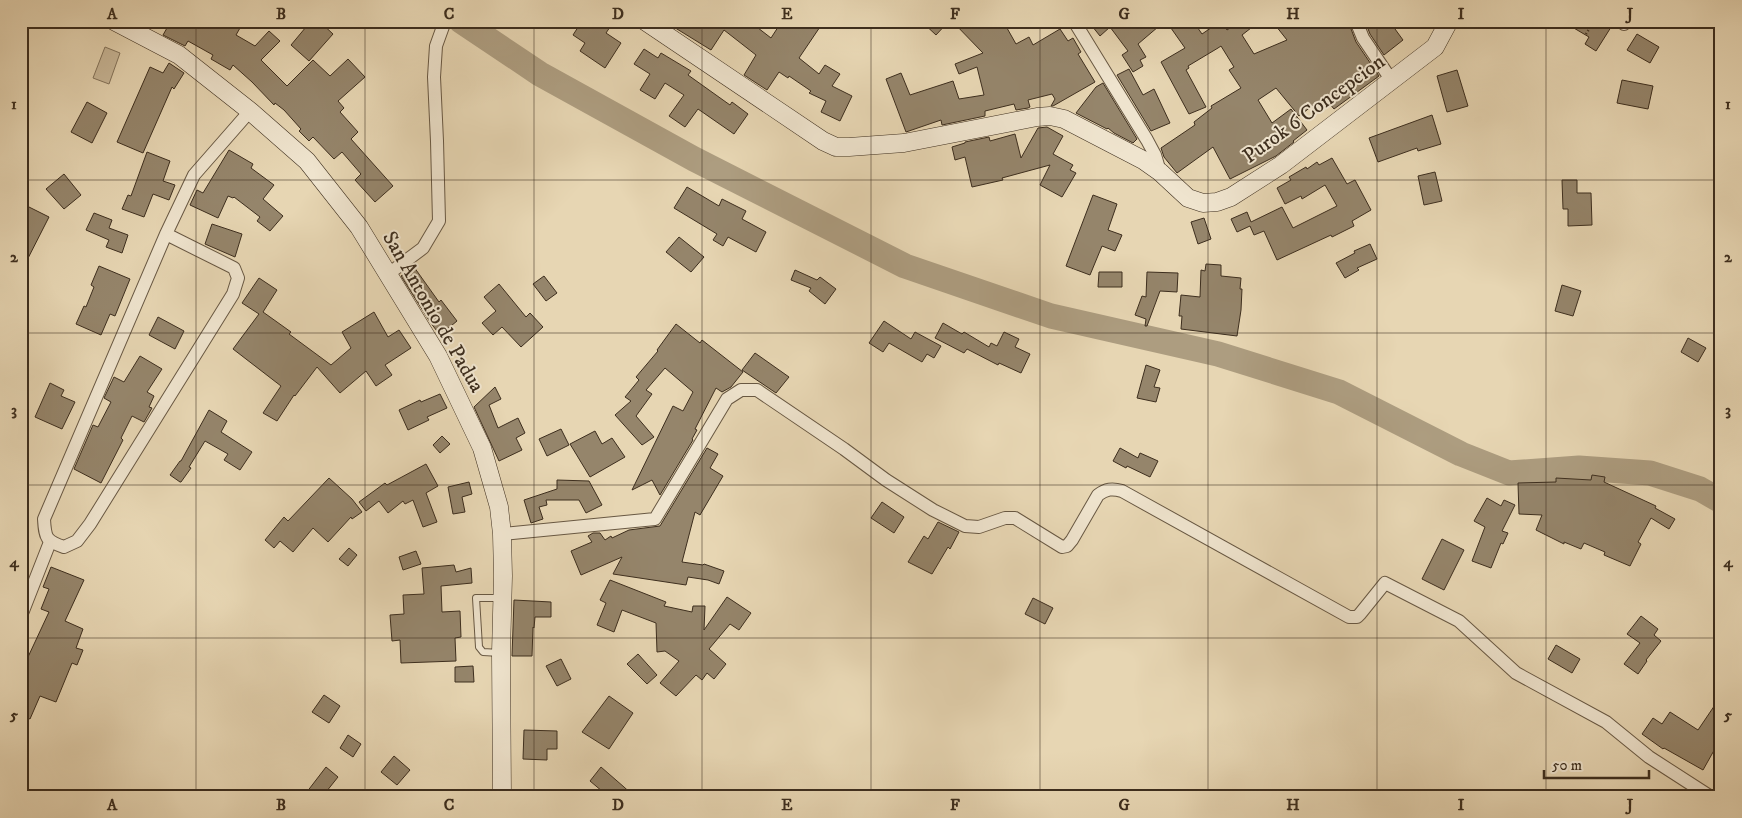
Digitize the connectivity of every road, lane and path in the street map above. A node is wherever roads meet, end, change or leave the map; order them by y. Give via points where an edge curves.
1 (114, 21) edge
2 (445, 21) edge
3 (645, 21) edge
4 (1074, 21) edge
5 (1356, 21) edge
6 (1448, 21) edge
7 (1594, 21) edge
8 (1586, 34) dead end
9 (1392, 81) junction
10 (250, 111) junction
11 (1160, 172) junction
12 (166, 234) junction
13 (388, 275) junction
14 (502, 534) junction
15 (50, 542) junction
16 (502, 598) junction
17 (21, 616) edge
18 (501, 653) junction
19 (502, 797) edge
20 (1711, 797) edge

1 - 10 street, San Antonio de Padua via 179,55
2 - 13 street via 436,46 434,77 439,221 423,248
3 - 11 street via 836,147 904,144 1050,116 1064,119
4 - 11 street via 1147,140
5 - 9 street via 1363,38
6 - 9 street, Purok 6 Concepcion via 1435,47
7 - 8 path
9 - 11 street, Purok 6 Concepcion via 1231,197 1203,203 1188,198
10 - 12 street via 194,175
10 - 13 street, San Antonio de Padua via 307,161 359,227
12 - 15 street via 44,519 45,534
12 - 15 street via 234,268 238,278 233,294 90,524 77,541 64,547
13 - 14 street, San Antonio de Padua via 438,356 482,448 499,507
14 - 16 street, San Antonio de Padua
14 - 20 street via 655,519 726,399 741,390 757,390 886,480 933,510 966,526 979,528 1005,518 1015,518 1062,547 1067,546 1098,495 1114,489 1349,617 1357,617 1385,583 1459,621 1516,673 1606,722 1649,756
15 - 17 street
16 - 18 street, San Antonio de Padua
16 - 18 lane via 476,598 479,647 483,652
18 - 19 street, San Antonio de Padua

